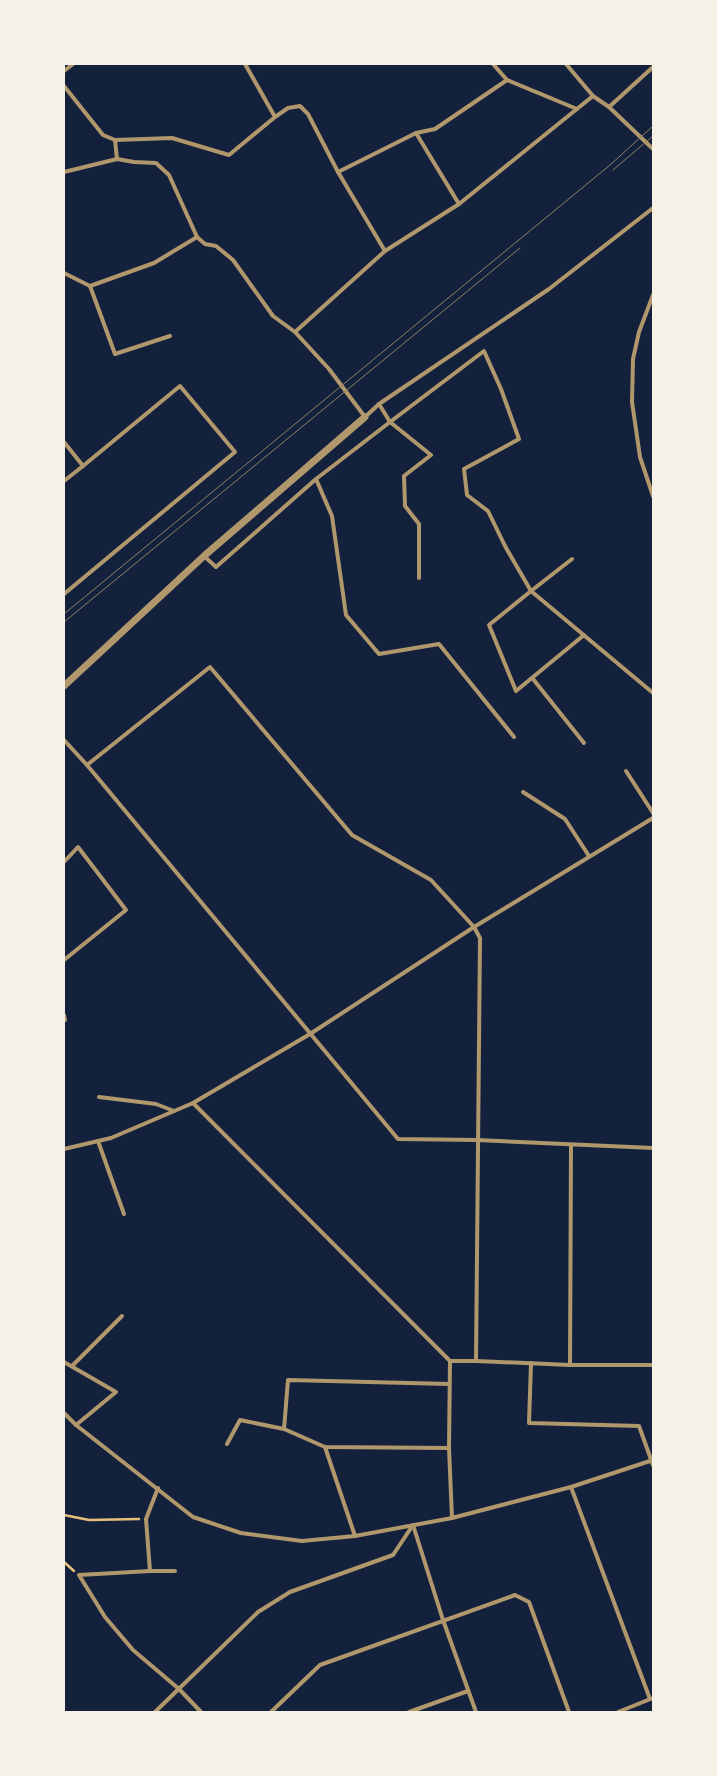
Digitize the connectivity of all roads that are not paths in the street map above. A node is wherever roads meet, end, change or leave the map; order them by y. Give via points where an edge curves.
1 (73, 64) edge
2 (245, 64) edge
3 (493, 64) edge
4 (566, 64) edge
5 (653, 68) edge
6 (64, 71) edge
7 (506, 80) junction
8 (64, 86) edge
9 (593, 96) junction
10 (609, 107) junction
11 (577, 109) junction
12 (275, 117) junction
13 (416, 133) junction
14 (115, 140) junction
15 (653, 149) edge
16 (117, 159) junction
17 (64, 172) edge
18 (338, 172) junction
19 (459, 204) junction
20 (653, 208) edge
21 (197, 237) junction
22 (385, 251) junction
23 (64, 273) edge
24 (90, 286) junction
25 (653, 295) edge
26 (295, 332) junction
27 (170, 336) dead end
28 (379, 404) junction
29 (365, 417) junction
30 (390, 422) junction
31 (64, 442) edge
32 (83, 466) junction
33 (316, 479) junction
34 (64, 481) edge
35 (653, 496) edge
36 (204, 556) junction
37 (572, 559) dead end
38 (419, 578) dead end
39 (531, 592) junction
40 (64, 594) edge
41 (584, 635) junction
42 (533, 679) junction
43 (64, 686) edge
44 (653, 693) edge
45 (514, 737) dead end
46 (64, 740) edge
47 (584, 744) dead end
48 (87, 765) junction
49 (626, 771) dead end
50 (523, 792) dead end
51 (653, 813) edge
52 (653, 818) edge
53 (589, 856) junction
54 (64, 862) edge
55 (474, 927) junction
56 (64, 960) edge
57 (310, 1034) junction
58 (99, 1097) dead end
59 (193, 1103) junction
60 (174, 1111) junction
61 (477, 1140) junction
62 (98, 1141) junction
63 (571, 1146) junction
64 (653, 1148) edge
65 (64, 1149) edge
66 (124, 1214) dead end
67 (122, 1316) dead end
68 (450, 1361) junction
69 (476, 1361) junction
70 (64, 1362) edge
71 (531, 1363) junction
72 (570, 1365) junction
73 (653, 1365) edge
74 (72, 1366) junction
75 (449, 1384) junction
76 (64, 1413) edge
77 (76, 1425) junction
78 (284, 1429) junction
79 (227, 1444) dead end
80 (325, 1447) junction
81 (449, 1448) junction
82 (652, 1462) edge
83 (571, 1487) junction
84 (158, 1488) junction
85 (452, 1518) junction
86 (413, 1526) junction
87 (355, 1536) junction
88 (150, 1571) junction
89 (175, 1571) dead end
90 (443, 1620) junction
91 (179, 1689) junction
92 (468, 1691) junction
93 (652, 1698) edge
94 (155, 1712) edge
95 (201, 1712) edge
96 (271, 1712) edge
97 (409, 1712) edge
98 (476, 1712) edge
99 (569, 1712) edge
100 (618, 1712) edge

1 - 6 street
2 - 12 street
3 - 7 street
4 - 9 street
5 - 10 street
7 - 11 street
7 - 13 street via 435,129
8 - 14 street via 103,135
9 - 10 street
9 - 11 street
10 - 15 street
11 - 19 street
12 - 14 street via 229,155 172,138
12 - 18 street via 288,108 300,106 308,114
13 - 18 street
13 - 19 street
14 - 16 street
16 - 17 street
16 - 21 street via 156,164 169,175
18 - 22 street
19 - 22 street
20 - 28 street via 549,289
21 - 24 street via 154,262
21 - 26 street via 205,244 216,246 233,260 272,316
22 - 26 street
23 - 24 street
24 - 27 street via 115,354
25 - 35 street via 639,332 633,359 632,402 640,457
26 - 29 street via 329,369
28 - 29 street
28 - 30 street
29 - 36 street
30 - 33 street
30 - 38 street via 431,455 404,476 405,506 419,524
30 - 39 street via 484,351 519,439 464,469 467,495 488,511
31 - 32 street
32 - 34 street
32 - 40 street via 180,386 235,452
33 - 36 street via 216,567
33 - 45 street via 332,516 346,615 379,654 439,644
36 - 43 street
37 - 39 street
39 - 41 street
39 - 42 street via 489,625 516,691
41 - 42 street
41 - 44 street
42 - 47 street
46 - 48 street
48 - 55 street via 210,667 352,835 431,880
48 - 57 street
49 - 51 street
50 - 53 street via 565,819
52 - 53 street
53 - 55 street
54 - 56 street via 78,847 126,910
55 - 57 street
55 - 61 street via 480,938
57 - 59 street
57 - 61 street via 398,1139
58 - 60 street via 156,1104
59 - 60 street
59 - 68 street
60 - 62 street
61 - 63 street
61 - 69 street
62 - 65 street
62 - 66 street
63 - 64 street
63 - 72 street
67 - 74 street
68 - 69 street
68 - 75 street
69 - 71 street
70 - 74 street
71 - 72 street
71 - 82 street via 529,1423 638,1426
72 - 73 street
74 - 77 street via 116,1392
75 - 78 street via 288,1380
75 - 81 street
76 - 77 street
77 - 84 street
78 - 79 street via 240,1420
78 - 80 street
80 - 81 street
80 - 87 street
81 - 85 street
82 - 83 street
83 - 85 street
83 - 93 street
84 - 87 street via 193,1517 241,1532 302,1541
84 - 88 street via 146,1519
85 - 86 street
86 - 87 street
86 - 90 street
86 - 91 street via 393,1555 290,1592 258,1612
88 - 89 street
88 - 91 street via 78,1575 105,1617 133,1650
90 - 92 street
90 - 96 street via 320,1665
90 - 99 street via 515,1595 529,1602
91 - 94 street
91 - 95 street
92 - 97 street
92 - 98 street
93 - 100 street

